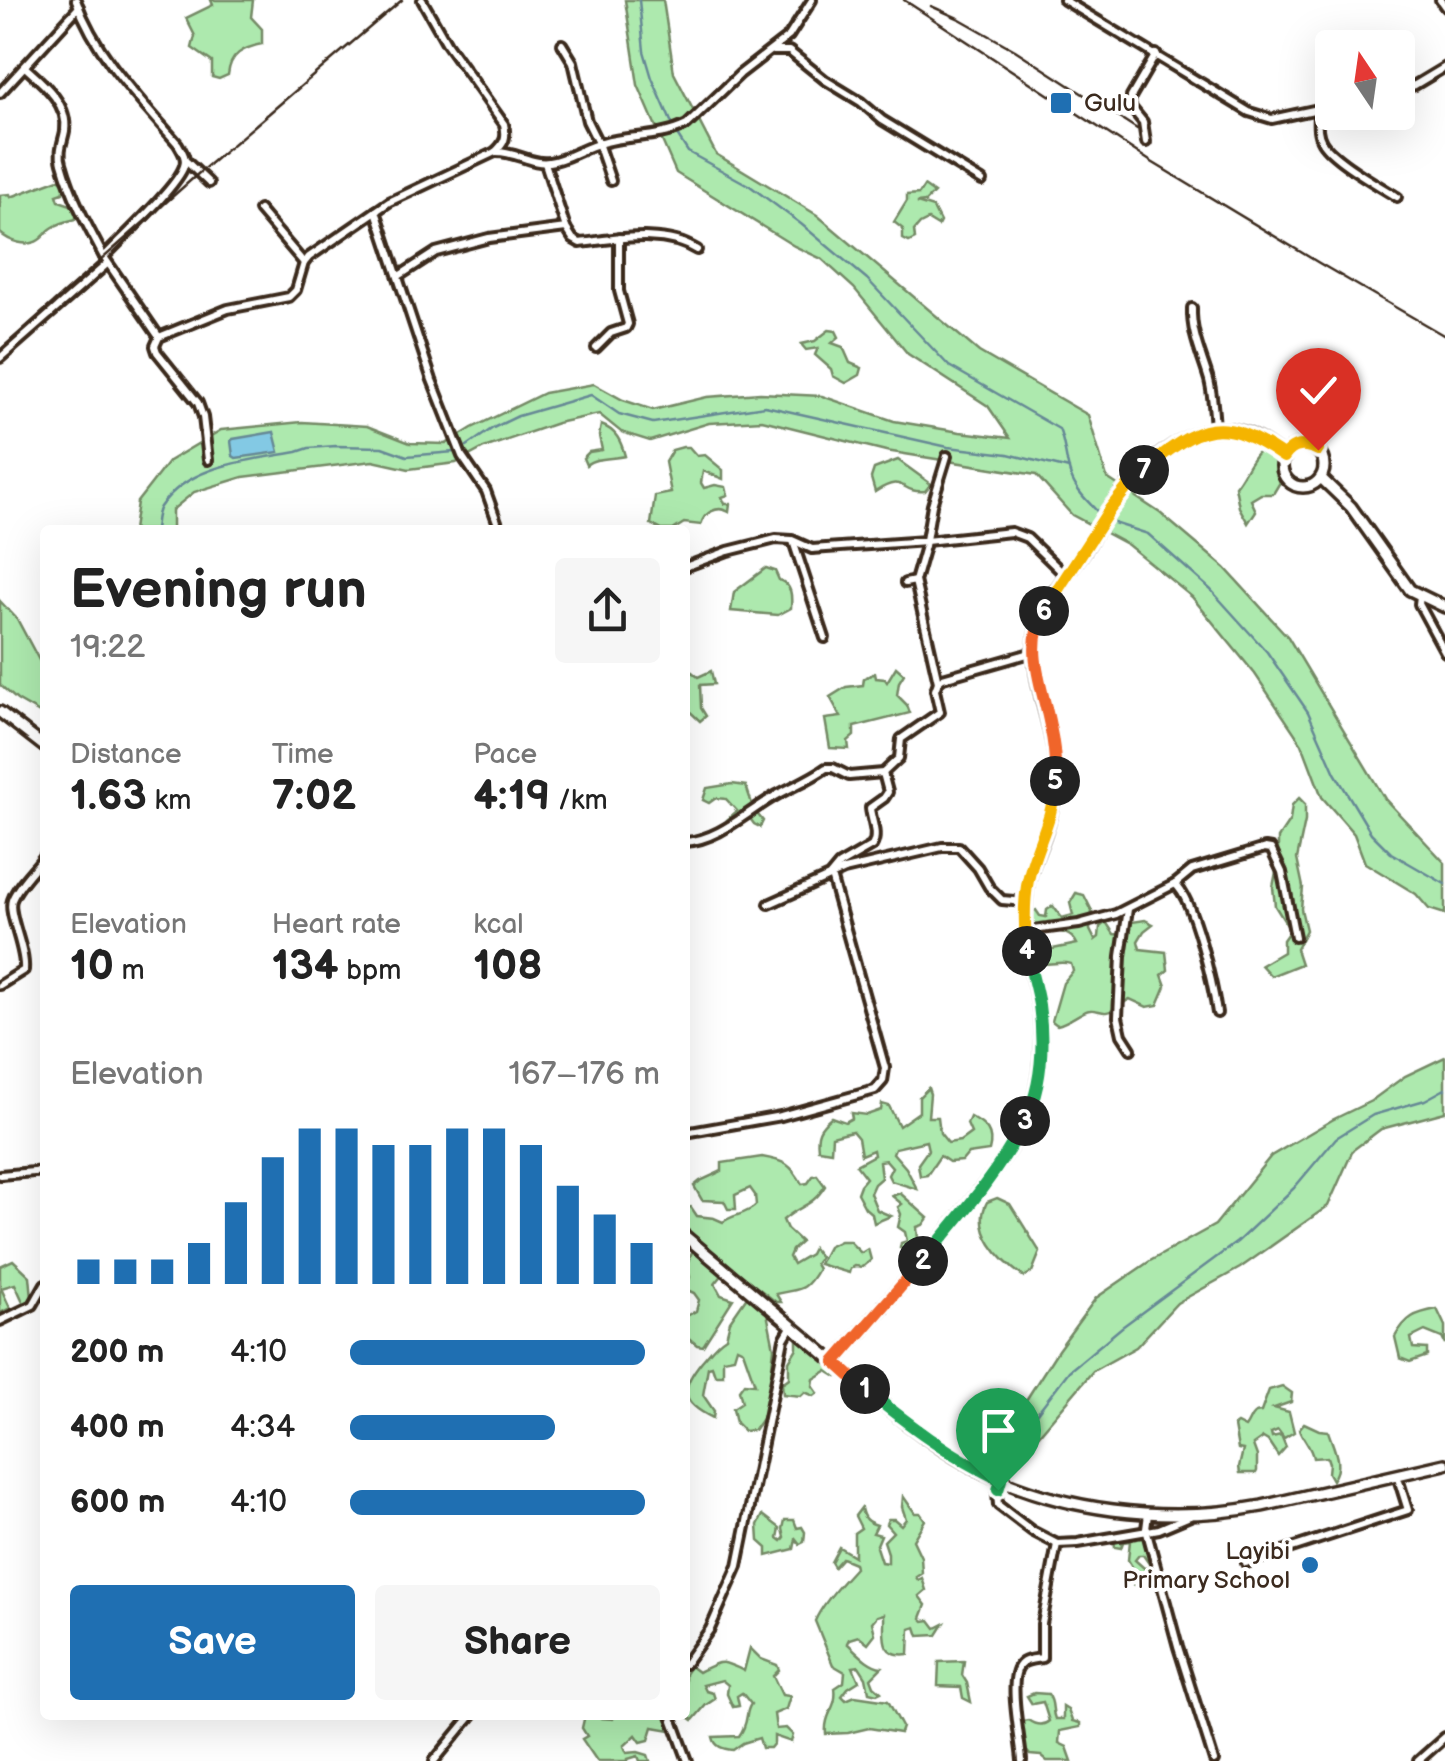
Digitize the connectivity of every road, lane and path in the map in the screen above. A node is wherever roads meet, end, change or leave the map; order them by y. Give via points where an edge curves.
1 (422, 0) edge
2 (812, 0) edge
3 (1064, 0) edge
4 (1440, 0) edge
5 (78, 4) edge
6 (1445, 7) edge
7 (789, 36) junction
8 (562, 44) dead end
9 (771, 51) junction
10 (789, 51) junction
11 (1156, 54) junction
12 (24, 66) junction
13 (1445, 68) edge
14 (1415, 85) edge
15 (0, 93) edge
16 (1315, 111) edge
17 (1317, 130) edge
18 (506, 134) junction
19 (1146, 142) dead end
20 (598, 143) junction
21 (495, 152) junction
22 (520, 155) junction
23 (186, 162) junction
24 (545, 163) junction
25 (611, 181) dead end
26 (982, 181) dead end
27 (208, 183) dead end
28 (1396, 197) dead end
29 (259, 210) dead end
30 (376, 210) junction
31 (566, 228) junction
32 (619, 238) junction
33 (697, 250) dead end
34 (105, 261) junction
35 (304, 263) junction
36 (399, 276) junction
37 (1192, 308) dead end
38 (159, 337) junction
39 (596, 348) dead end
40 (0, 358) edge
41 (1215, 429) junction
42 (947, 456) dead end
43 (1284, 457) junction
44 (208, 460) dead end
45 (1320, 478) junction
46 (498, 525) edge
47 (792, 540) junction
48 (926, 541) junction
49 (690, 565) edge
50 (1066, 576) junction
51 (914, 581) junction
52 (905, 583) dead end
53 (1420, 596) junction
54 (1445, 606) edge
55 (824, 638) dead end
56 (1034, 652) junction
57 (1445, 652) edge
58 (938, 682) junction
59 (0, 712) edge
60 (40, 743) edge
61 (882, 774) junction
62 (690, 841) edge
63 (40, 862) edge
64 (1175, 884) junction
65 (1026, 902) junction
66 (769, 904) dead end
67 (1128, 910) junction
68 (1025, 932) junction
69 (1294, 937) dead end
70 (0, 984) edge
71 (1217, 1012) dead end
72 (1131, 1049) dead end
73 (690, 1132) edge
74 (40, 1171) edge
75 (0, 1175) edge
76 (690, 1240) edge
77 (40, 1292) edge
78 (0, 1321) edge
79 (792, 1326) junction
80 (835, 1362) junction
81 (1445, 1464) edge
82 (1397, 1476) junction
83 (1001, 1480) junction
84 (1148, 1514) junction
85 (1193, 1514) junction
86 (1146, 1529) junction
87 (1057, 1544) junction
88 (1246, 1564) dead end
89 (690, 1657) edge
90 (468, 1720) edge
91 (673, 1720) edge
92 (1445, 1737) edge
93 (434, 1761) edge
94 (688, 1761) edge
95 (1022, 1761) edge
96 (1214, 1761) edge
97 (1418, 1761) edge

1 - 18 street
2 - 7 street
3 - 11 street
4 - 6 street
5 - 12 street
5 - 23 street via 104,54
7 - 9 street
7 - 10 street
8 - 20 street
9 - 10 street
9 - 20 street via 687,125
10 - 26 street via 882,120
11 - 16 street via 1257,115 1272,119
11 - 19 street via 1131,97
12 - 15 street
12 - 34 street via 64,114 60,159
13 - 14 street
17 - 28 street via 1350,167
18 - 21 street
18 - 22 street
20 - 24 street
20 - 25 street
21 - 22 street
21 - 30 street
22 - 24 street
23 - 27 street
23 - 34 street
24 - 31 street
29 - 35 street
30 - 35 street
30 - 36 street
31 - 32 street via 580,242
31 - 36 street via 436,252
32 - 33 street via 676,240
32 - 39 street via 619,291 628,324
34 - 38 street
34 - 40 street
35 - 38 street via 289,298 228,309
36 - 46 street via 462,456
37 - 41 street
38 - 44 street via 157,352 201,410
41 - 43 street via 1256,438
41 - 50 street via 1182,440 1135,478
42 - 48 street
43 - 45 street via 1288,482 1310,487
43 - 45 street via 1297,445 1318,450 1324,460
45 - 53 street
47 - 48 street via 812,550
47 - 49 street
47 - 55 street
48 - 50 street via 1011,532 1027,538
48 - 51 street
50 - 56 street via 1038,622
51 - 52 street
51 - 58 street
53 - 54 street
53 - 57 street
56 - 58 street
56 - 65 street via 1056,776
58 - 61 street via 940,712 901,740 899,758
59 - 60 street
61 - 62 street via 849,776 826,768
61 - 66 street via 888,792 870,808 872,846
63 - 70 street via 10,906 24,970
64 - 67 street
64 - 69 street via 1192,870 1271,849
64 - 71 street via 1189,908
65 - 68 street
65 - 73 street via 1002,900 959,847 831,876 885,1068 883,1081 875,1090 781,1116
67 - 68 street
67 - 72 street via 1118,1017
68 - 80 street via 1041,1043 1031,1109 964,1211
74 - 75 street
76 - 79 street
77 - 78 street via 32,1305
79 - 80 street
79 - 89 street via 784,1338 738,1566
80 - 83 street via 911,1427
81 - 82 street
82 - 85 street via 1248,1509
82 - 88 street via 1408,1510
83 - 84 street
83 - 87 street via 998,1505
84 - 85 street
84 - 86 street
85 - 86 street
86 - 87 street
86 - 96 street
87 - 95 street via 1042,1658 1024,1661 1014,1678
90 - 93 street
91 - 94 street
92 - 97 street

